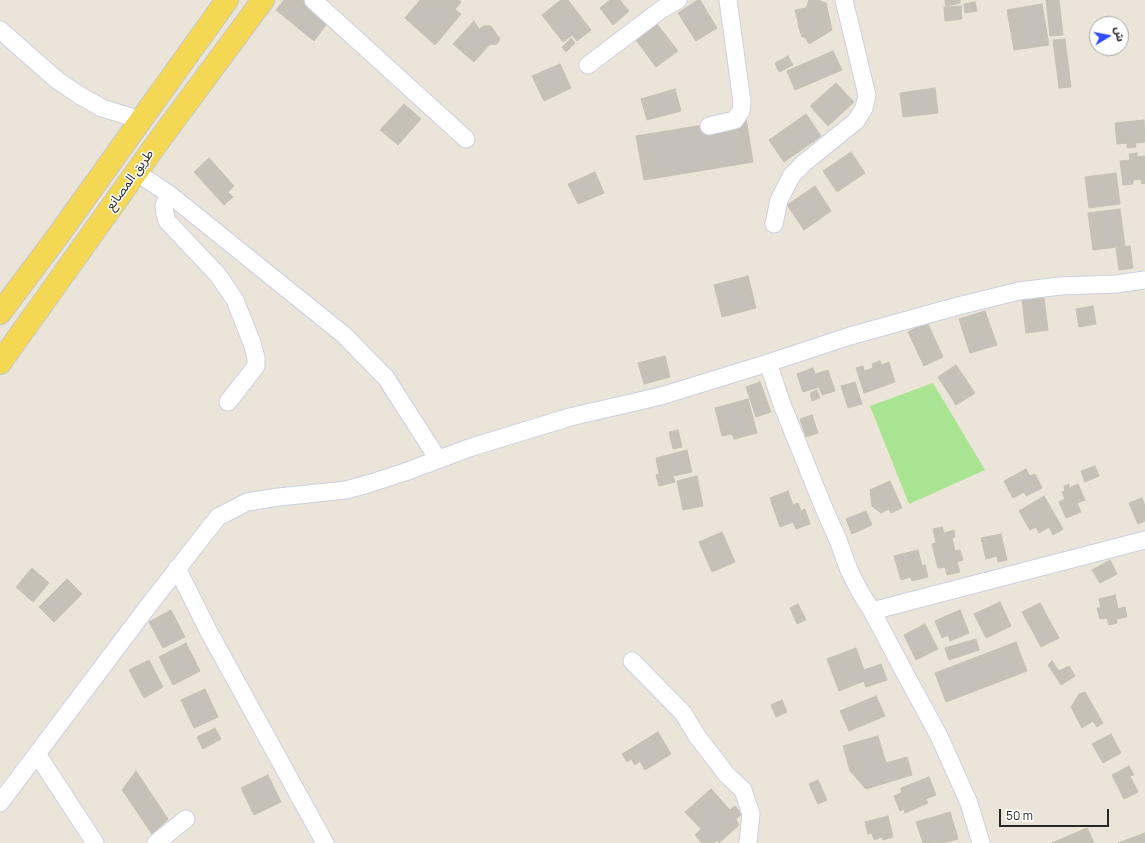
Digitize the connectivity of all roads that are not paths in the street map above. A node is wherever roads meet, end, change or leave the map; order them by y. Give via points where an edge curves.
1 (227, 0) edge
2 (263, 0) edge
3 (313, 0) edge
4 (678, 0) edge
5 (728, 0) edge
6 (844, 0) edge
7 (0, 30) edge
8 (588, 65) dead end
9 (141, 120) junction
10 (709, 126) dead end
11 (466, 139) dead end
12 (136, 172) junction
13 (169, 194) junction
14 (774, 224) dead end
15 (1145, 280) edge
16 (0, 314) edge
17 (0, 362) edge
18 (768, 364) junction
19 (228, 402) dead end
20 (438, 459) junction
21 (1145, 540) edge
22 (177, 568) junction
23 (872, 611) junction
24 (632, 661) dead end
25 (37, 754) junction
26 (0, 803) edge
27 (186, 819) dead end
28 (95, 843) edge
29 (156, 843) edge
30 (325, 843) edge
31 (748, 843) edge
32 (981, 843) edge

1 - 9 main road, طريق المصانع
2 - 12 main road, طريق المصانع
3 - 11 street
4 - 8 street via 662,9
5 - 10 street via 742,102 741,111 735,120
6 - 14 street via 867,95 864,108 856,121 792,175 779,200
7 - 9 street via 57,80 79,95 102,108
9 - 16 main road, طريق المصانع
12 - 13 street
12 - 17 main road, طريق المصانع
13 - 19 street via 164,206 168,221 218,275 236,300 252,343 256,366
13 - 20 street via 344,335 386,378
15 - 18 street via 1019,291 850,336
18 - 20 street via 661,396 570,417
18 - 23 street via 849,570
20 - 22 street via 346,490 247,502 218,517
21 - 23 street
22 - 25 street
22 - 30 street via 208,632
23 - 32 street via 939,736 969,803
24 - 31 street via 684,712 697,736 742,790 751,814
25 - 26 street
25 - 28 street
27 - 29 street

